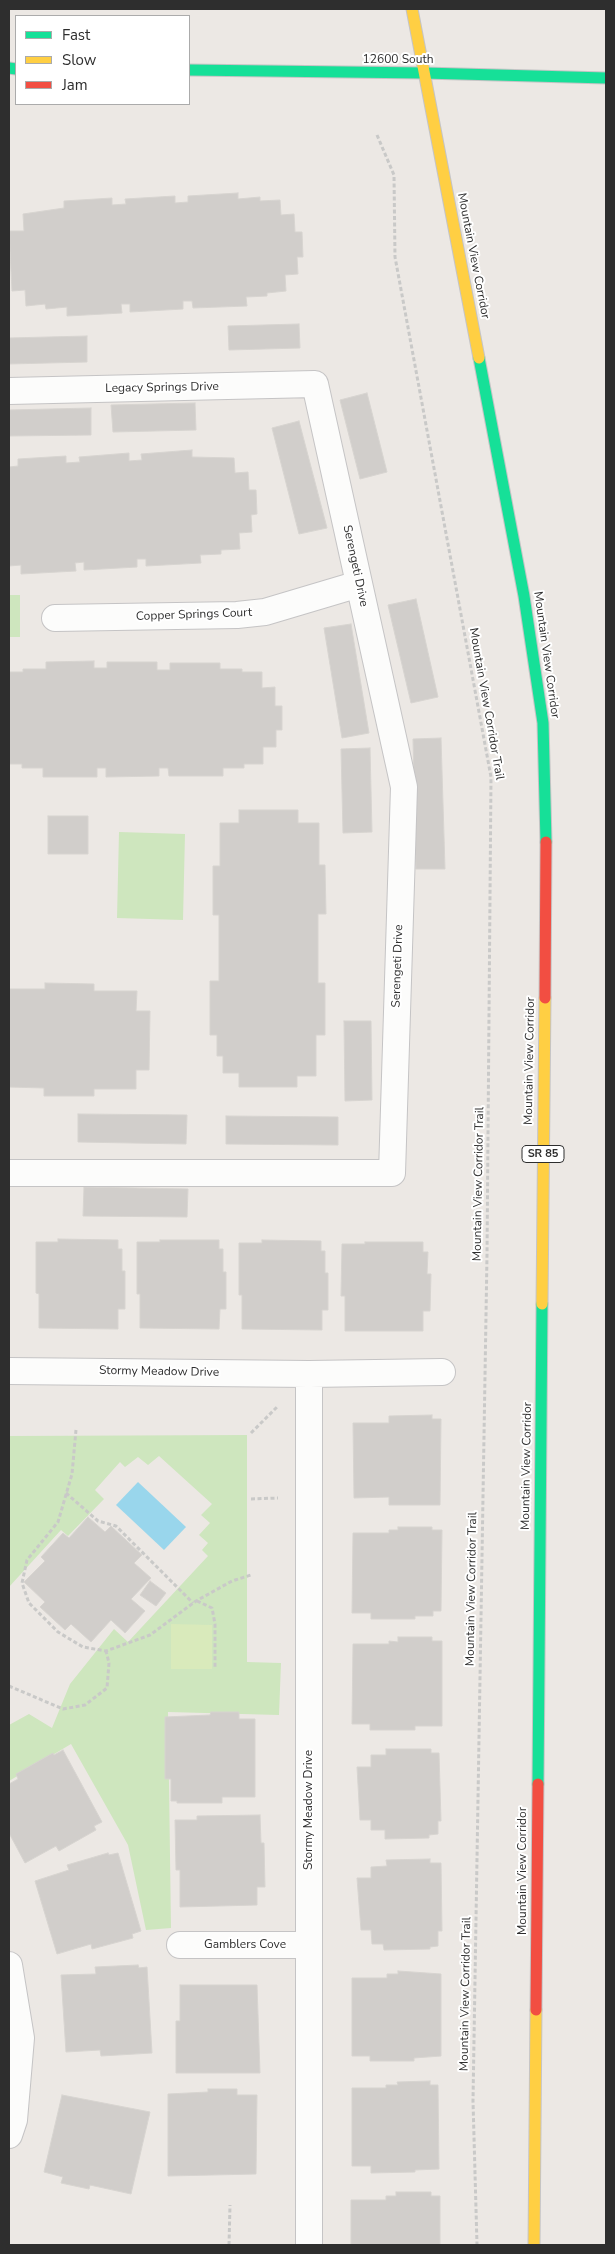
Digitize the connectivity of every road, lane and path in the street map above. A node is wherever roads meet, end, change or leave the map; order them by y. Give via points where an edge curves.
1 (412, 9) edge
2 (190, 70) edge
3 (424, 73) junction
4 (606, 78) edge
5 (377, 135) dead end
6 (316, 384) joint
7 (9, 391) edge
8 (359, 584) junction
9 (55, 618) dead end
10 (9, 1173) edge
11 (9, 1370) edge
12 (442, 1372) dead end
13 (309, 1374) junction
14 (278, 1406) dead end
15 (76, 1430) dead end
16 (251, 1433) dead end
17 (66, 1494) junction
18 (251, 1575) dead end
19 (195, 1602) junction
20 (106, 1651) junction
21 (215, 1668) dead end
22 (9, 1686) edge
23 (180, 1945) dead end
24 (310, 1945) junction
25 (9, 1965) edge
26 (9, 2135) edge
27 (230, 2205) dead end
28 (229, 2245) edge
29 (310, 2245) edge
30 (476, 2245) edge
31 (534, 2245) edge

1 - 3 main road, Mountain View Corridor / SR 85
2 - 3 main road, 12600 South
3 - 4 main road, 12600 South
3 - 31 main road, Mountain View Corridor / SR 85 via 524,596 542,723 546,822
5 - 30 path, Mountain View Corridor Trail via 394,175 395,257 491,777 473,2101
6 - 7 street, Legacy Springs Drive
6 - 8 street, Serengeti Drive
8 - 9 street, Copper Springs Court via 265,612
8 - 10 street, Serengeti Drive via 404,787 392,1173
11 - 13 street, Stormy Meadow Drive
12 - 13 street, Stormy Meadow Drive
13 - 24 street, Stormy Meadow Drive
14 - 16 path
15 - 17 path via 72,1474
17 - 19 path via 98,1520 116,1526
17 - 20 path via 58,1522 27,1560 22,1583 29,1603 58,1632 83,1647
18 - 19 path via 232,1581
19 - 20 path via 150,1635
19 - 21 path via 212,1608
20 - 22 path via 109,1663 107,1688 85,1705 64,1709
23 - 24 street, Gamblers Cove
24 - 29 street, Stormy Meadow Drive
25 - 26 street via 21,2038 14,2120
27 - 28 path

